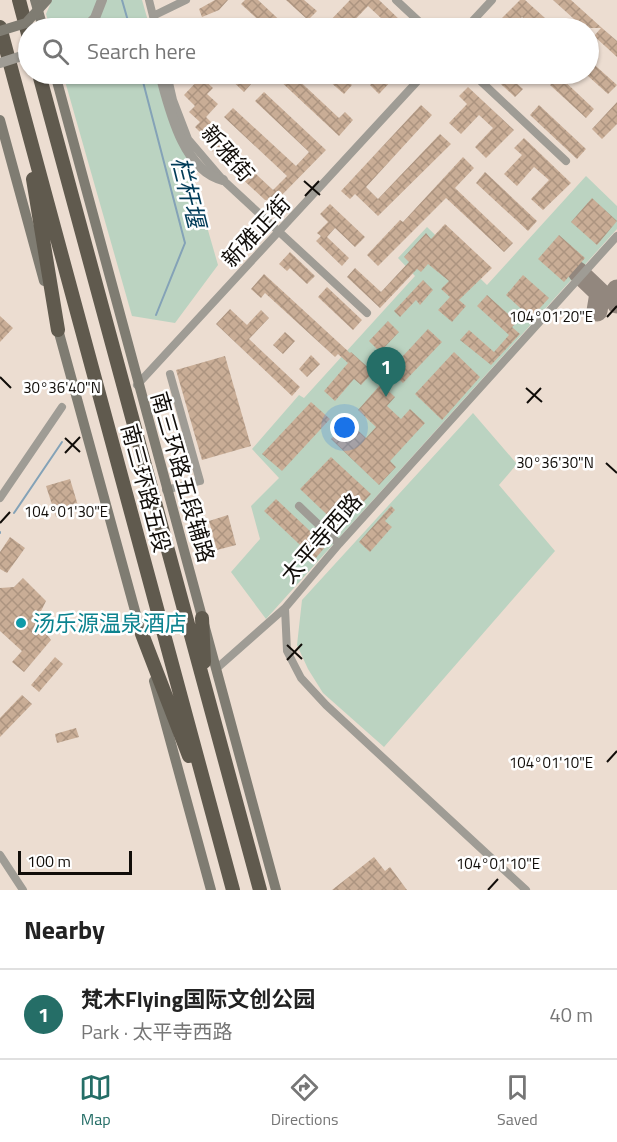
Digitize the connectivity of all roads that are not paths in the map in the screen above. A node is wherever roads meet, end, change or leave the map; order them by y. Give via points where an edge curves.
1 (19, 0) edge
2 (35, 0) edge
3 (47, 0) edge
4 (102, 0) edge
5 (149, 0) edge
6 (186, 0) edge
7 (396, 0) edge
8 (492, 0) edge
9 (153, 16) joint
10 (24, 18) edge
11 (31, 18) edge
12 (40, 18) edge
13 (95, 18) edge
14 (415, 18) edge
15 (475, 18) edge
16 (18, 25) edge
17 (0, 29) edge
18 (18, 57) edge
19 (0, 63) edge
20 (42, 84) edge
21 (58, 84) edge
22 (163, 84) edge
23 (169, 84) edge
24 (415, 84) edge
25 (484, 84) edge
26 (21, 103) junction
27 (0, 120) edge
28 (566, 160) dead end
29 (223, 180) junction
30 (279, 233) junction
31 (617, 236) edge
32 (367, 313) dead end
33 (58, 330) junction
34 (170, 375) dead end
35 (137, 385) junction
36 (62, 407) dead end
37 (166, 490) junction
38 (0, 498) edge
39 (299, 506) dead end
40 (339, 544) junction
41 (285, 608) junction
42 (202, 618) junction
43 (142, 634) junction
44 (216, 669) junction
45 (204, 685) junction
46 (215, 823) junction
47 (0, 855) edge
48 (23, 890) edge
49 (211, 890) edge
50 (233, 890) edge
51 (260, 890) edge
52 (276, 890) edge
53 (526, 890) edge

1 - 10 highway
2 - 12 main road
3 - 11 main road, bridge
4 - 13 street
5 - 9 street
6 - 9 street
7 - 14 street
8 - 15 street
16 - 17 main road, bridge
17 - 26 highway, 南三环路五段
18 - 19 street, bridge
20 - 45 highway, 南三环路五段
21 - 35 main road, 南三环路五段辅路
22 - 29 street via 178,136 208,173
23 - 29 street, 新雅街 via 188,139
24 - 30 street, 新雅正街
25 - 28 street
26 - 33 highway
26 - 46 highway, 南三环路五段
27 - 33 main road
29 - 30 street, 新雅街
30 - 32 street, 新雅街
30 - 35 street, 新雅正街
31 - 40 street, 太平寺西路
33 - 43 main road
34 - 37 street via 200,480
35 - 37 main road, 南三环路五段辅路
36 - 38 street
37 - 42 main road, 南三环路五段辅路
39 - 40 street
40 - 41 street, 太平寺西路
41 - 44 street
41 - 53 street, 太平寺西路 via 287,651 301,678
42 - 44 main road, 南三环路五段辅路
42 - 45 highway
43 - 46 highway
43 - 49 main road
44 - 52 main road, 南三环路五段辅路
45 - 51 highway, 南三环路五段
46 - 50 highway, 南三环路五段
47 - 48 street

